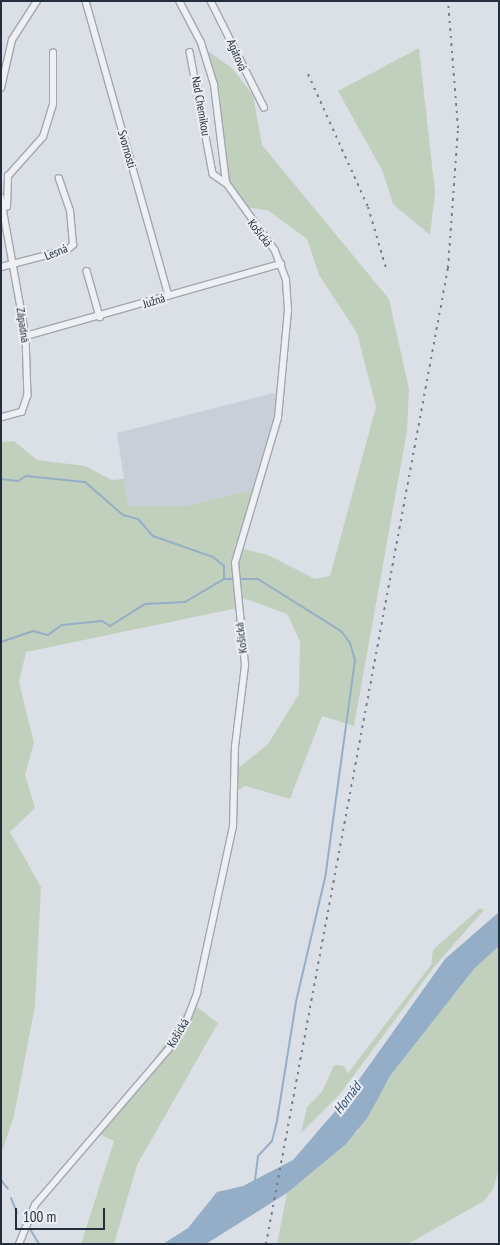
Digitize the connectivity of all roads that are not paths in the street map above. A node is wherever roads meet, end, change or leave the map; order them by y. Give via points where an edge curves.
1 (37, 1) edge
2 (86, 1) edge
3 (179, 1) edge
4 (211, 1) edge
5 (190, 52) dead end
6 (53, 53) dead end
7 (1, 88) edge
8 (264, 107) dead end
9 (59, 179) dead end
10 (226, 184) junction
11 (1, 197) edge
12 (7, 214) junction
13 (281, 264) junction
14 (14, 266) junction
15 (1, 267) edge
16 (87, 271) dead end
17 (169, 296) junction
18 (100, 317) junction
19 (26, 336) junction
20 (1, 418) edge
21 (19, 1244) edge

1 - 7 street via 12,40
2 - 17 street, Svornosti
3 - 10 street, Košická via 201,43 214,85
4 - 8 street, Agátová
5 - 10 street, Nad Chemikou via 213,174
6 - 12 street, Západná via 52,104 40,145 8,176
9 - 14 street, Lesná via 70,211 73,244
10 - 13 street, Košická
11 - 12 street, Západná
12 - 14 street, Západná
13 - 17 street, Južná
13 - 21 street, Košická via 288,310 278,418 270,458 242,530 235,562 244,666 235,748 233,827 197,993 168,1050 47,1189 23,1227
14 - 15 street, Lesná
14 - 19 street, Západná
16 - 18 street
17 - 18 street, Južná
18 - 19 street, Južná
19 - 20 street, Západná via 26,404 17,415

